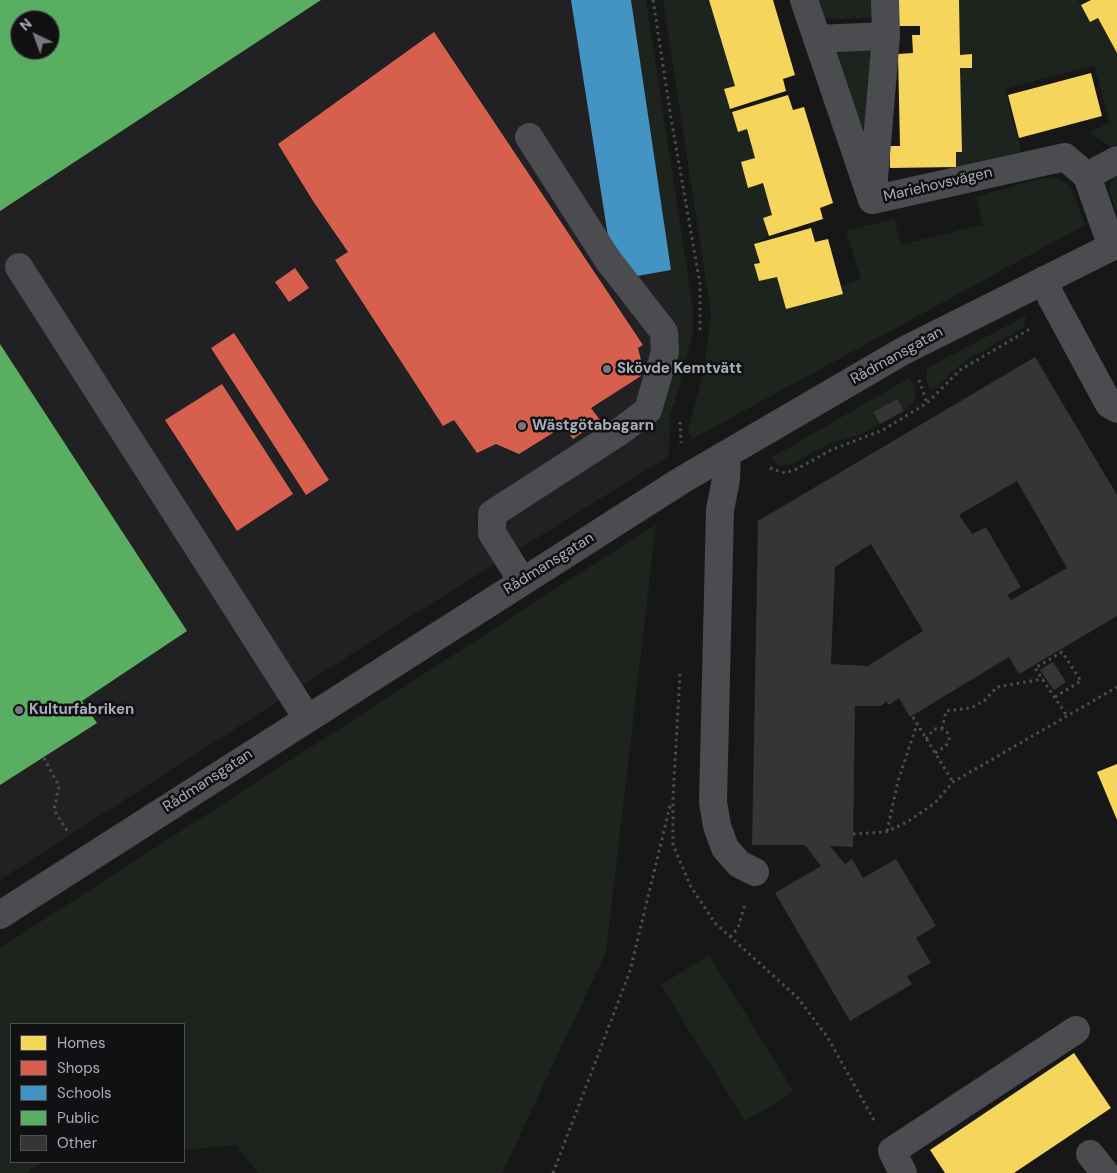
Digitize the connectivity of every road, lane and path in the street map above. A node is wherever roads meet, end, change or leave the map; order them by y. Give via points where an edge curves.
1 (652, 0) edge
2 (804, 0) edge
3 (885, 0) edge
4 (886, 36) junction
5 (817, 39) junction
6 (530, 137) dead end
7 (1117, 160) edge
8 (1086, 176) junction
9 (872, 200) junction
10 (1114, 245) edge
11 (20, 267) dead end
12 (1044, 280) junction
13 (700, 284) dead end
14 (1059, 312) junction
15 (918, 378) dead end
16 (927, 403) junction
17 (1117, 409) edge
18 (726, 467) junction
19 (522, 581) junction
20 (1042, 679) junction
21 (1117, 687) edge
22 (1055, 697) junction
23 (1067, 716) junction
24 (913, 717) dead end
25 (307, 718) junction
26 (917, 724) junction
27 (942, 729) junction
28 (926, 739) junction
29 (935, 753) junction
30 (44, 758) dead end
31 (953, 782) junction
32 (886, 832) junction
33 (853, 834) dead end
34 (72, 838) dead end
35 (755, 872) dead end
36 (0, 915) edge
37 (1076, 1030) dead end
38 (897, 1162) edge
39 (553, 1173) edge

1 - 13 path
2 - 5 street, Mariehovsvägen
3 - 4 street
4 - 5 street
4 - 9 street
5 - 9 street, Mariehovsvägen
6 - 19 street via 608,260 664,332 665,352 648,410 492,514 492,533
7 - 8 street
8 - 9 street, Mariehovsvägen via 1065,157
8 - 10 street, Mariehovsvägen
10 - 12 street, Rådmansgatan
11 - 25 street
12 - 14 street
12 - 18 street, Rådmansgatan via 903,351
14 - 16 path via 960,370
14 - 17 street via 1109,404
15 - 16 path
16 - 18 path via 883,430 831,450 785,473 756,461
18 - 19 street, Rådmansgatan via 648,500
18 - 35 street via 720,510 713,802 725,848 738,864
19 - 25 street, Rådmansgatan
20 - 22 path
20 - 22 path via 1035,668 1062,652 1080,681
20 - 27 path via 997,687 984,701 971,708 946,711
21 - 23 path
22 - 23 path
23 - 31 path
24 - 26 path
25 - 36 street, Rådmansgatan
26 - 28 path
26 - 32 path via 898,781
27 - 28 path via 934,729
27 - 29 path via 950,739
28 - 29 path
29 - 31 path
30 - 34 path via 59,786 54,810
31 - 32 path via 935,803
32 - 33 path
37 - 38 street
38 - 39 path via 828,1038 798,998 715,923 691,887 673,845 673,797 630,972

